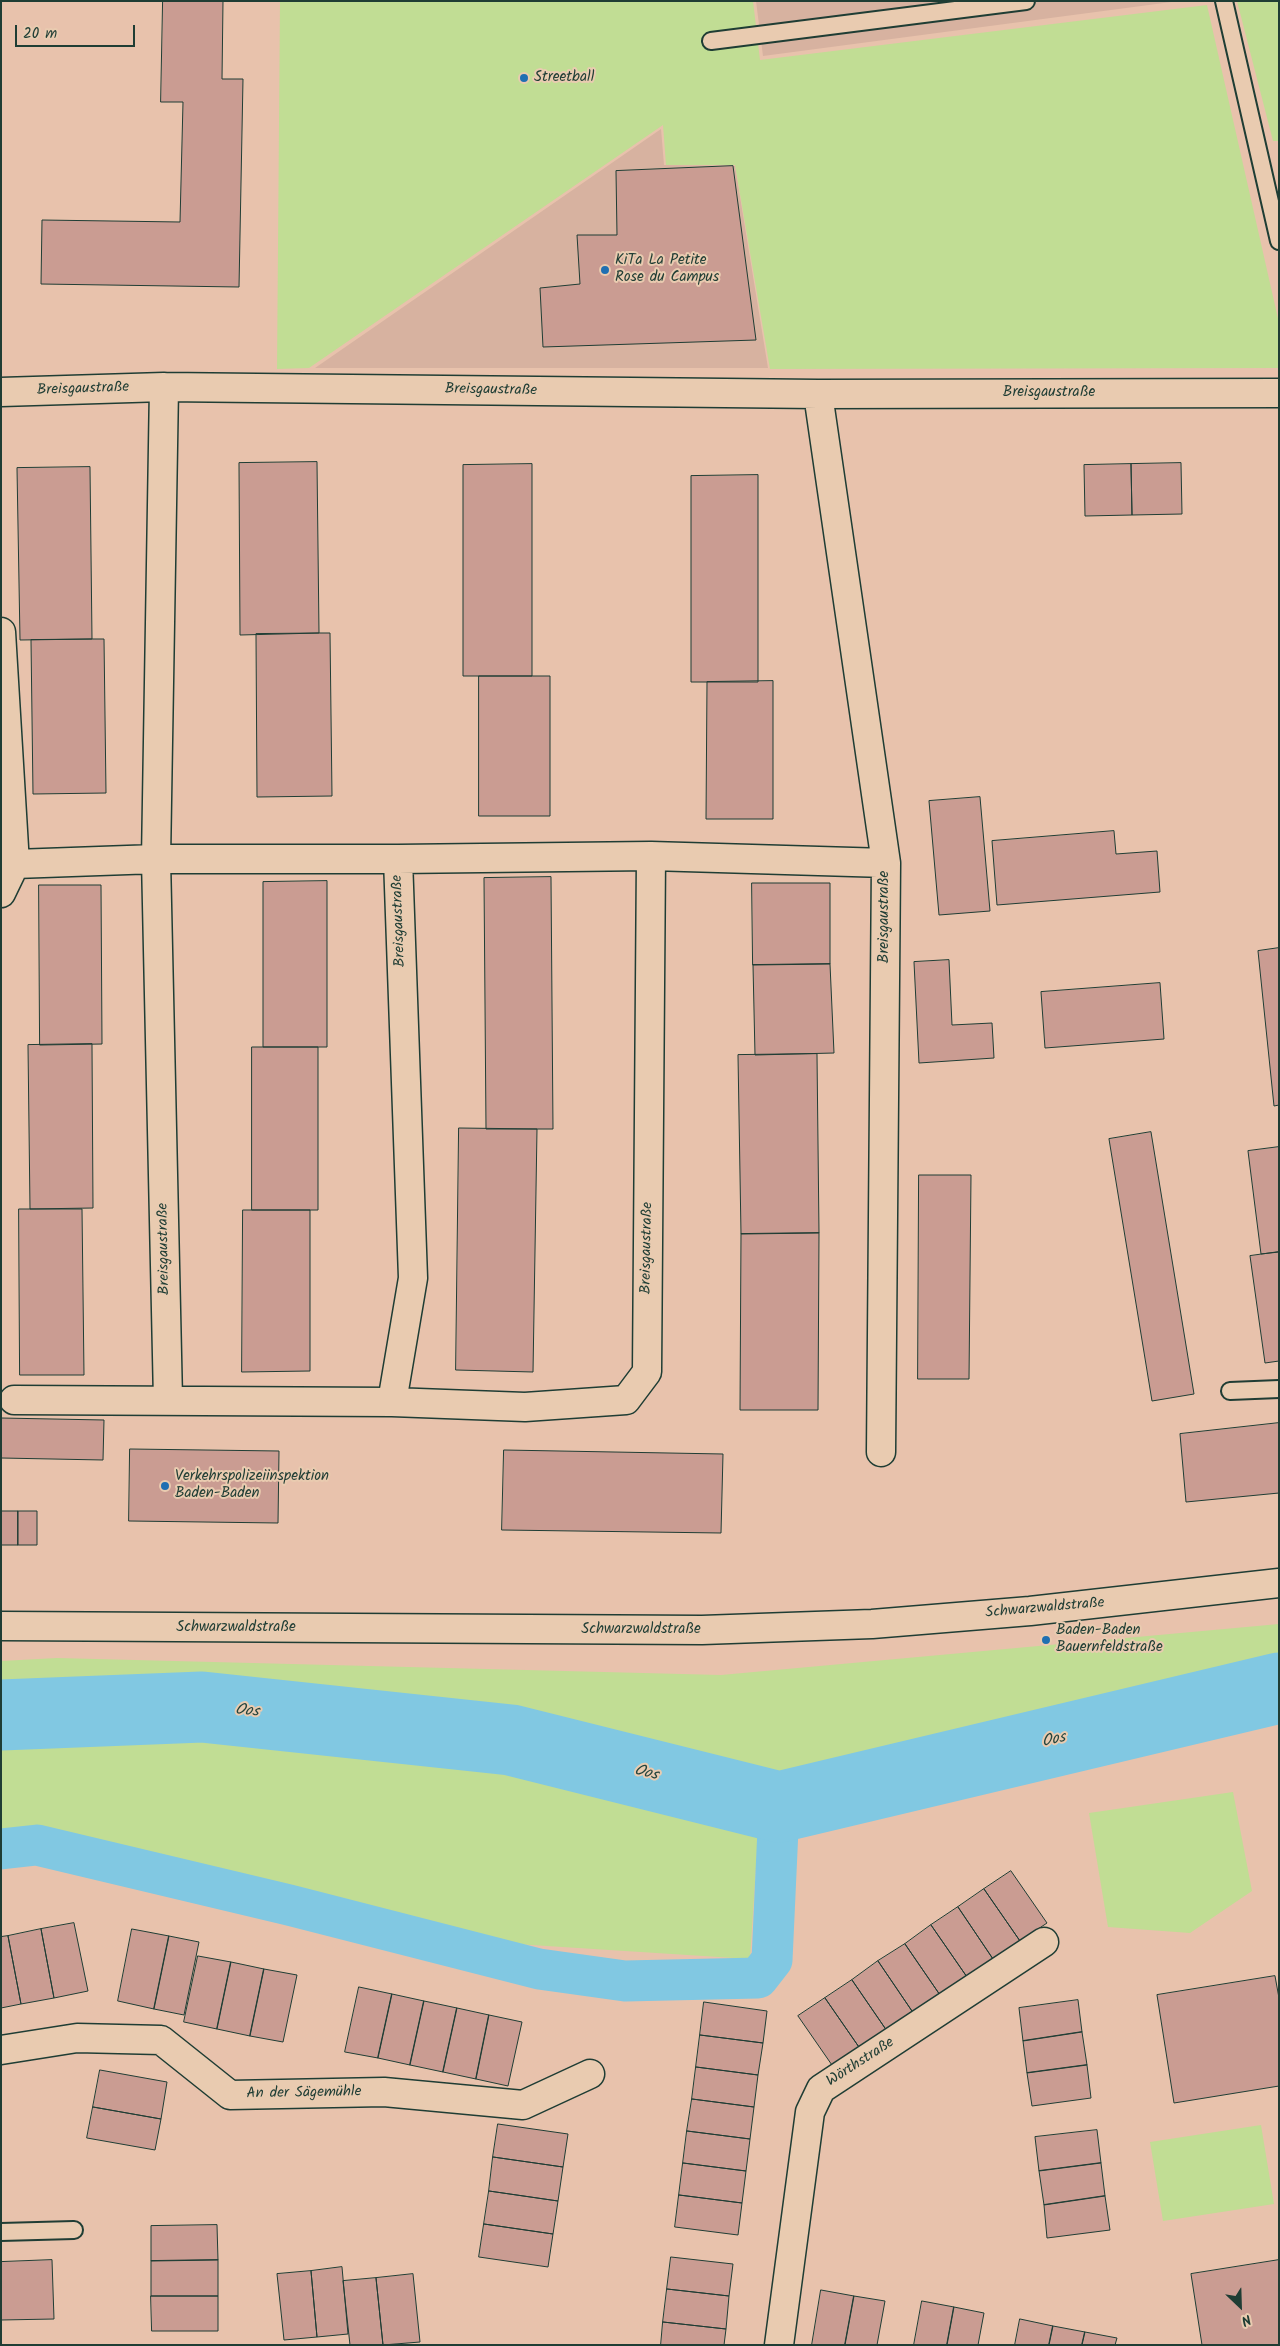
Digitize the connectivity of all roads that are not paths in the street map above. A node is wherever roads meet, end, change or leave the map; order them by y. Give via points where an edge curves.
1 (1026, 1) edge
2 (1224, 1) edge
3 (711, 41) dead end
4 (1279, 241) edge
5 (164, 388) junction
6 (1, 392) edge
7 (1279, 393) edge
8 (818, 394) junction
9 (1, 632) edge
10 (6, 800) edge
11 (651, 856) junction
12 (156, 859) junction
13 (398, 859) junction
14 (886, 862) junction
15 (15, 864) junction
16 (1, 894) edge
17 (1279, 1389) edge
18 (1230, 1391) dead end
19 (14, 1400) dead end
20 (168, 1400) junction
21 (392, 1402) junction
22 (882, 1452) dead end
23 (1279, 1583) edge
24 (1, 1626) edge
25 (1044, 1942) dead end
26 (1, 2050) edge
27 (590, 2074) dead end
28 (74, 2230) dead end
29 (1, 2232) edge
30 (779, 2345) edge

1 - 3 lane
2 - 4 lane
5 - 6 street, Breisgaustraße
5 - 8 street, Breisgaustraße
5 - 12 street, Breisgaustraße
7 - 8 street, Breisgaustraße
8 - 14 street, Breisgaustraße
9 - 10 street
10 - 15 street
11 - 13 street, Breisgaustraße
11 - 14 street, Breisgaustraße
11 - 21 street, Breisgaustraße via 647,1372 626,1400 525,1407
12 - 13 street, Breisgaustraße
12 - 15 street, Breisgaustraße
12 - 20 street, Breisgaustraße
13 - 21 street, Breisgaustraße via 413,1278
14 - 22 street, Breisgaustraße
15 - 16 street
17 - 18 lane
19 - 20 street, Breisgaustraße
20 - 21 street, Breisgaustraße
23 - 24 street, Schwarzwaldstraße via 1030,1611 872,1624 740,1629
25 - 30 street, Wörthstraße via 821,2089 810,2112
26 - 27 street, An der Sägemühle via 77,2038 161,2040 230,2095 384,2092 523,2105
28 - 29 lane

